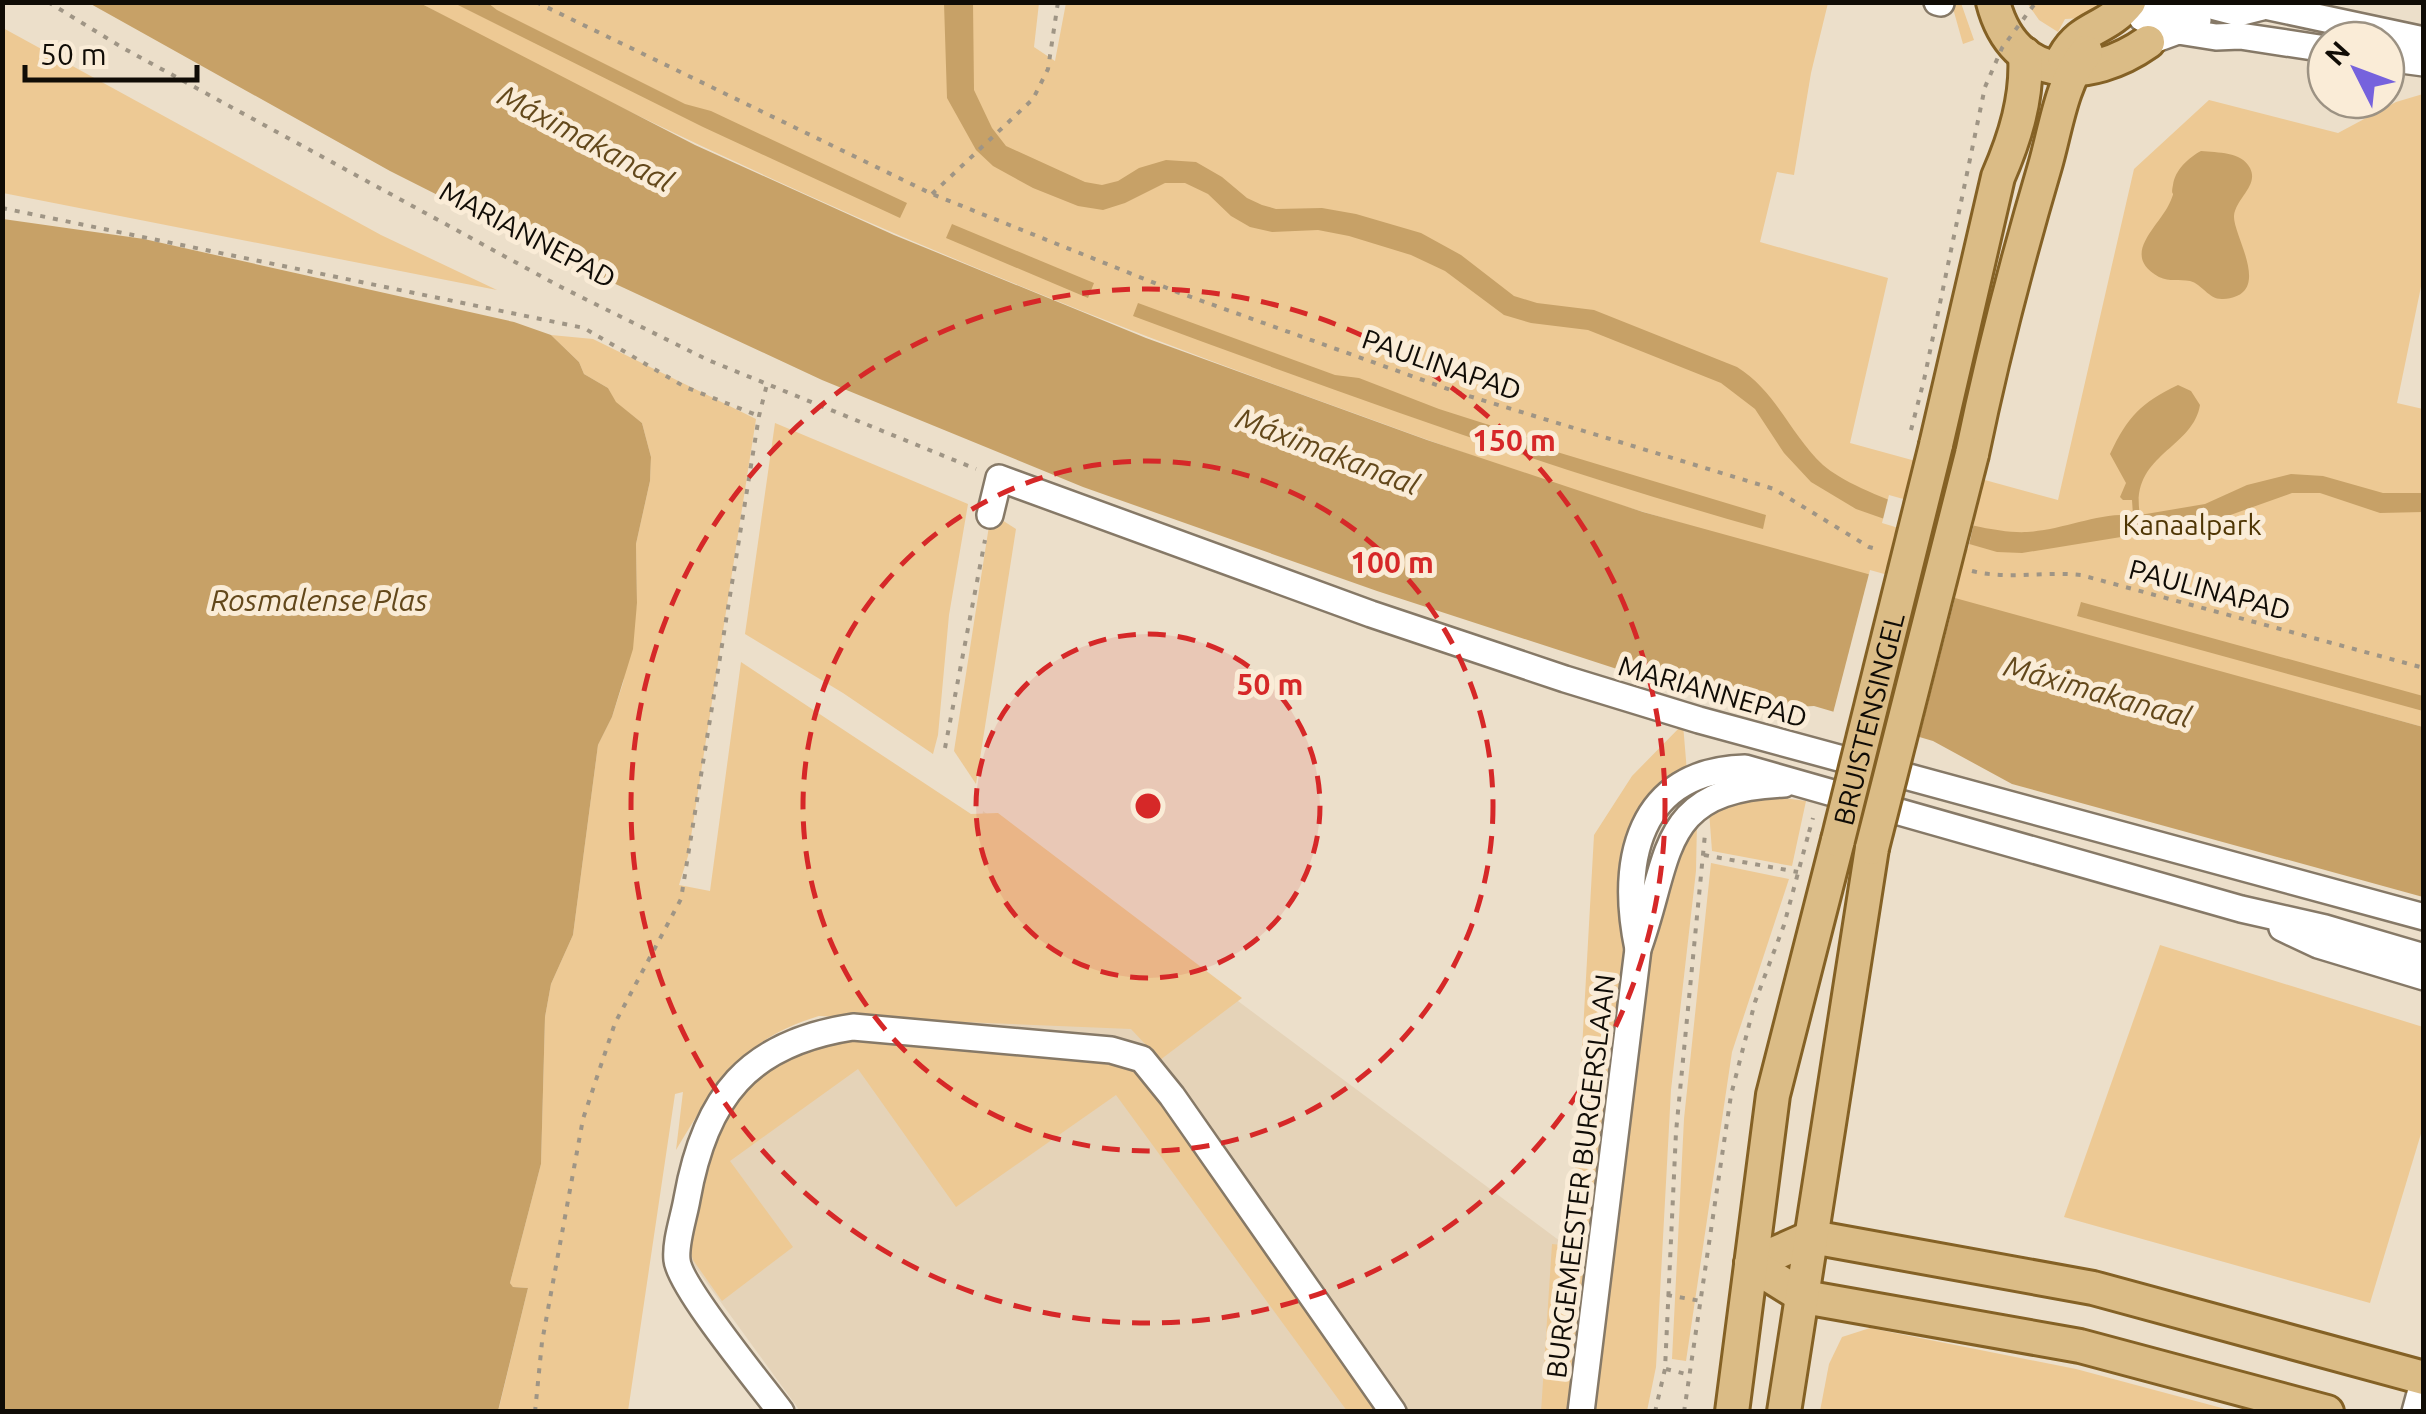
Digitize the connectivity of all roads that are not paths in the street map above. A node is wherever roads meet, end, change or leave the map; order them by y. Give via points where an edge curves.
1 (1975, 2) edge
2 (1993, 2) edge
3 (2014, 2) edge
4 (2196, 2) edge
5 (2255, 4) edge
6 (2143, 16) edge
7 (2424, 40) edge
8 (2306, 46) edge
9 (2076, 62) junction
10 (2018, 69) junction
11 (990, 515) road end
12 (2241, 909) junction
13 (2424, 917) edge
14 (2424, 958) edge
15 (2424, 977) edge
16 (1812, 1238) junction
17 (1750, 1264) junction
18 (1804, 1297) junction
19 (2424, 1379) edge
20 (781, 1412) edge
21 (1393, 1412) edge
22 (1582, 1412) edge
23 (1732, 1412) edge
24 (1784, 1412) edge
25 (2327, 1412) edge
26 (2415, 1412) edge

1 - 10 main road via 1986,35
2 - 10 main road
3 - 9 main road via 2029,31
4 - 5 street via 2238,13
5 - 7 street
6 - 8 street via 2189,18 2240,36
6 - 9 main road via 2078,36
9 - 10 main road
9 - 16 main road, BRUISTENSINGEL, bridge via 2032,172 2038,191 1872,848
10 - 17 main road, BRUISTENSINGEL, bridge via 1998,176 1922,442 1823,836 1772,1095
11 - 13 street, MARIANNEPAD via 999,478 1565,679
12 - 14 street
12 - 15 street via 2318,945
12 - 22 street, BURGEMEESTER BURGERSLAAN via 1758,769 1696,777 1666,796 1634,854 1631,915 1638,949
16 - 17 main road
16 - 18 main road, BRUISTENSINGEL
16 - 19 main road via 2093,1288
17 - 18 main road
17 - 23 main road, BRUISTENSINGEL
18 - 24 main road, BRUISTENSINGEL
18 - 25 main road via 2080,1346
19 - 26 street
20 - 21 street via 688,1287 676,1260 690,1180 704,1134 735,1082 793,1041 853,1028 1111,1050 1142,1059

